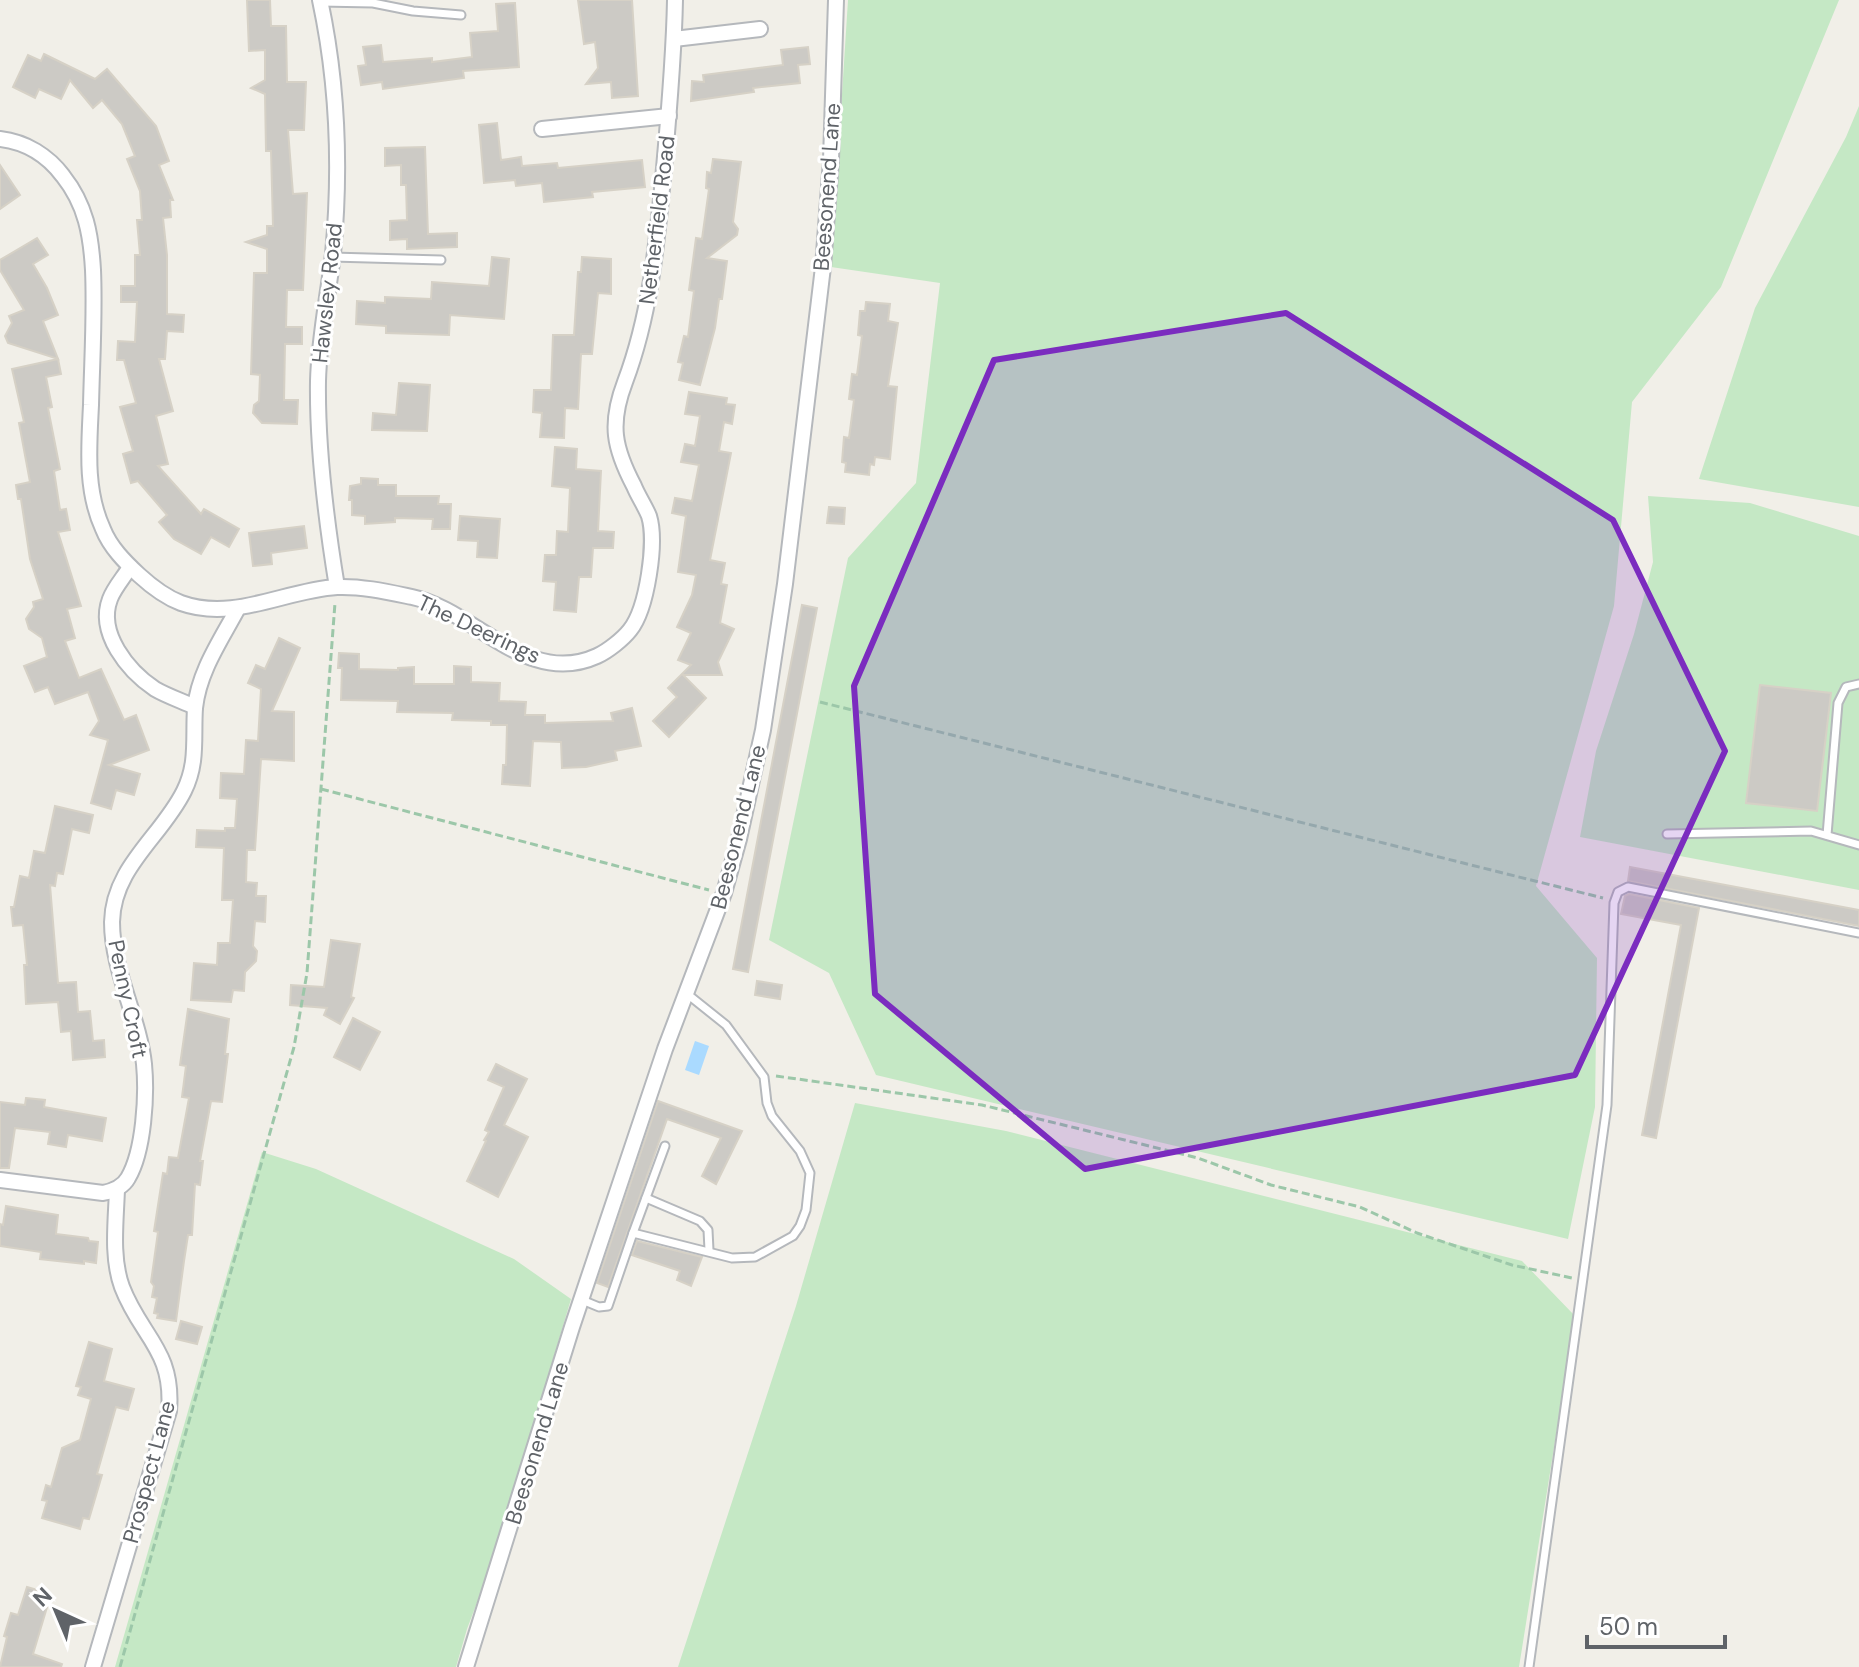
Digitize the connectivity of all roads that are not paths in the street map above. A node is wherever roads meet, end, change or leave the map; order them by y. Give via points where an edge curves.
1 (675, 0) edge
2 (836, 0) edge
3 (320, 1) edge
4 (461, 15) dead end
5 (760, 29) dead end
6 (674, 39) junction
7 (669, 116) junction
8 (542, 129) dead end
9 (0, 139) edge
10 (332, 257) junction
11 (441, 260) dead end
12 (645, 323) joint
13 (130, 567) junction
14 (337, 587) junction
15 (238, 608) junction
16 (1859, 684) edge
17 (195, 707) junction
18 (1667, 834) dead end
19 (1827, 835) junction
20 (1859, 845) edge
21 (1859, 933) edge
22 (686, 993) junction
23 (665, 1146) dead end
24 (0, 1180) edge
25 (117, 1189) junction
26 (646, 1198) junction
27 (633, 1233) junction
28 (709, 1250) junction
29 (582, 1300) junction
30 (93, 1667) edge
31 (466, 1667) edge
32 (1529, 1667) edge

1 - 6 street, Netherfield Road
2 - 22 street, Beesonend Lane via 823,267 763,730 724,893
3 - 4 lane
3 - 10 street, Hawsley Road via 337,124
5 - 6 street
6 - 7 street, Netherfield Road
7 - 8 street, Netherfield Road
7 - 12 street, Netherfield Road
9 - 13 street, The Deerings via 28,146 56,167 80,200 90,232 95,302 92,499 103,531
10 - 11 lane
10 - 14 street, Hawsley Road via 318,418
12 - 14 street, The Deerings via 618,403 616,430 620,460 650,518 650,570 632,629 598,655 539,662 426,600
13 - 15 street, The Deerings via 179,602 206,609
13 - 17 street via 109,600 108,625 116,647 132,670 156,689
14 - 15 street, The Deerings
15 - 17 street via 211,655
16 - 19 lane via 1846,687 1838,703
17 - 25 street, Penny Croft via 193,769 170,815 126,872 112,921 117,963 144,1063 143,1122 128,1178
18 - 19 lane
19 - 20 lane
21 - 32 lane via 1628,887 1618,892 1607,1105
22 - 28 lane via 726,1025 764,1077 772,1116 810,1173 806,1210 793,1236 755,1257 732,1258
22 - 29 street, Beesonend Lane
23 - 26 lane
24 - 25 street via 103,1193
25 - 30 street, Prospect Lane via 115,1260 121,1285 160,1351 171,1390
26 - 27 lane
26 - 28 lane via 700,1221 708,1230
27 - 28 lane
27 - 29 lane via 608,1306
29 - 31 street, Beesonend Lane

